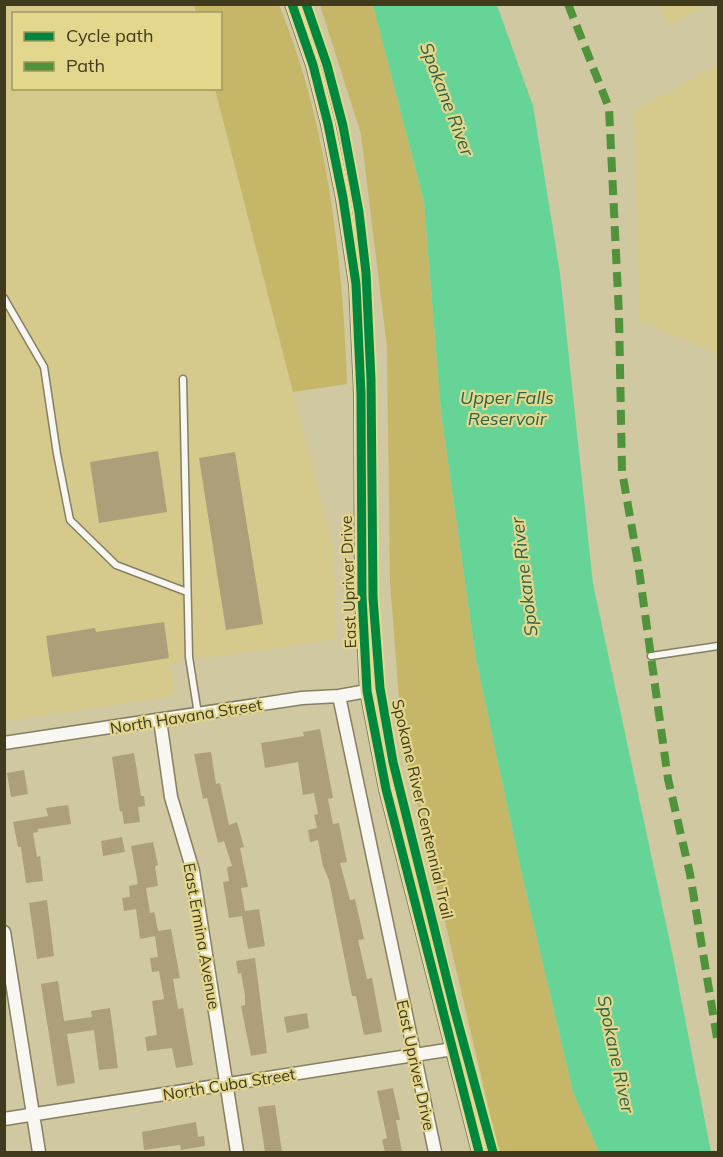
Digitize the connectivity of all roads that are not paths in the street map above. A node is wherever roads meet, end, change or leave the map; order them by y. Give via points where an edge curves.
1 (292, 4) edge
2 (4, 298) edge
3 (183, 380) dead end
4 (187, 592) junction
5 (718, 646) edge
6 (651, 656) dead end
7 (367, 691) junction
8 (339, 696) junction
9 (198, 714) junction
10 (160, 720) junction
11 (4, 743) edge
12 (4, 932) edge
13 (453, 1049) junction
14 (414, 1055) junction
15 (226, 1084) junction
16 (33, 1114) junction
17 (4, 1119) edge
18 (39, 1152) edge
19 (237, 1152) edge
20 (435, 1152) edge
21 (479, 1152) edge

1 - 7 street, East Upriver Drive via 328,124 356,284
2 - 4 lane via 44,367 70,520 116,565
3 - 4 lane
4 - 9 lane via 189,657
5 - 6 lane
7 - 8 street, North Havana Street
7 - 13 street, East Upriver Drive via 386,789
8 - 9 street, North Havana Street
8 - 14 street, East Upriver Drive
9 - 10 street, North Havana Street
10 - 11 street, North Havana Street
10 - 15 street, East Ermina Avenue via 171,797 193,872
12 - 16 street
13 - 14 street, North Cuba Street
13 - 21 street, East Upriver Drive
14 - 15 street, North Cuba Street
14 - 20 street, East Upriver Drive
15 - 16 street, North Cuba Street
15 - 19 street, East Ermina Avenue
16 - 17 street, North Cuba Street
16 - 18 street

